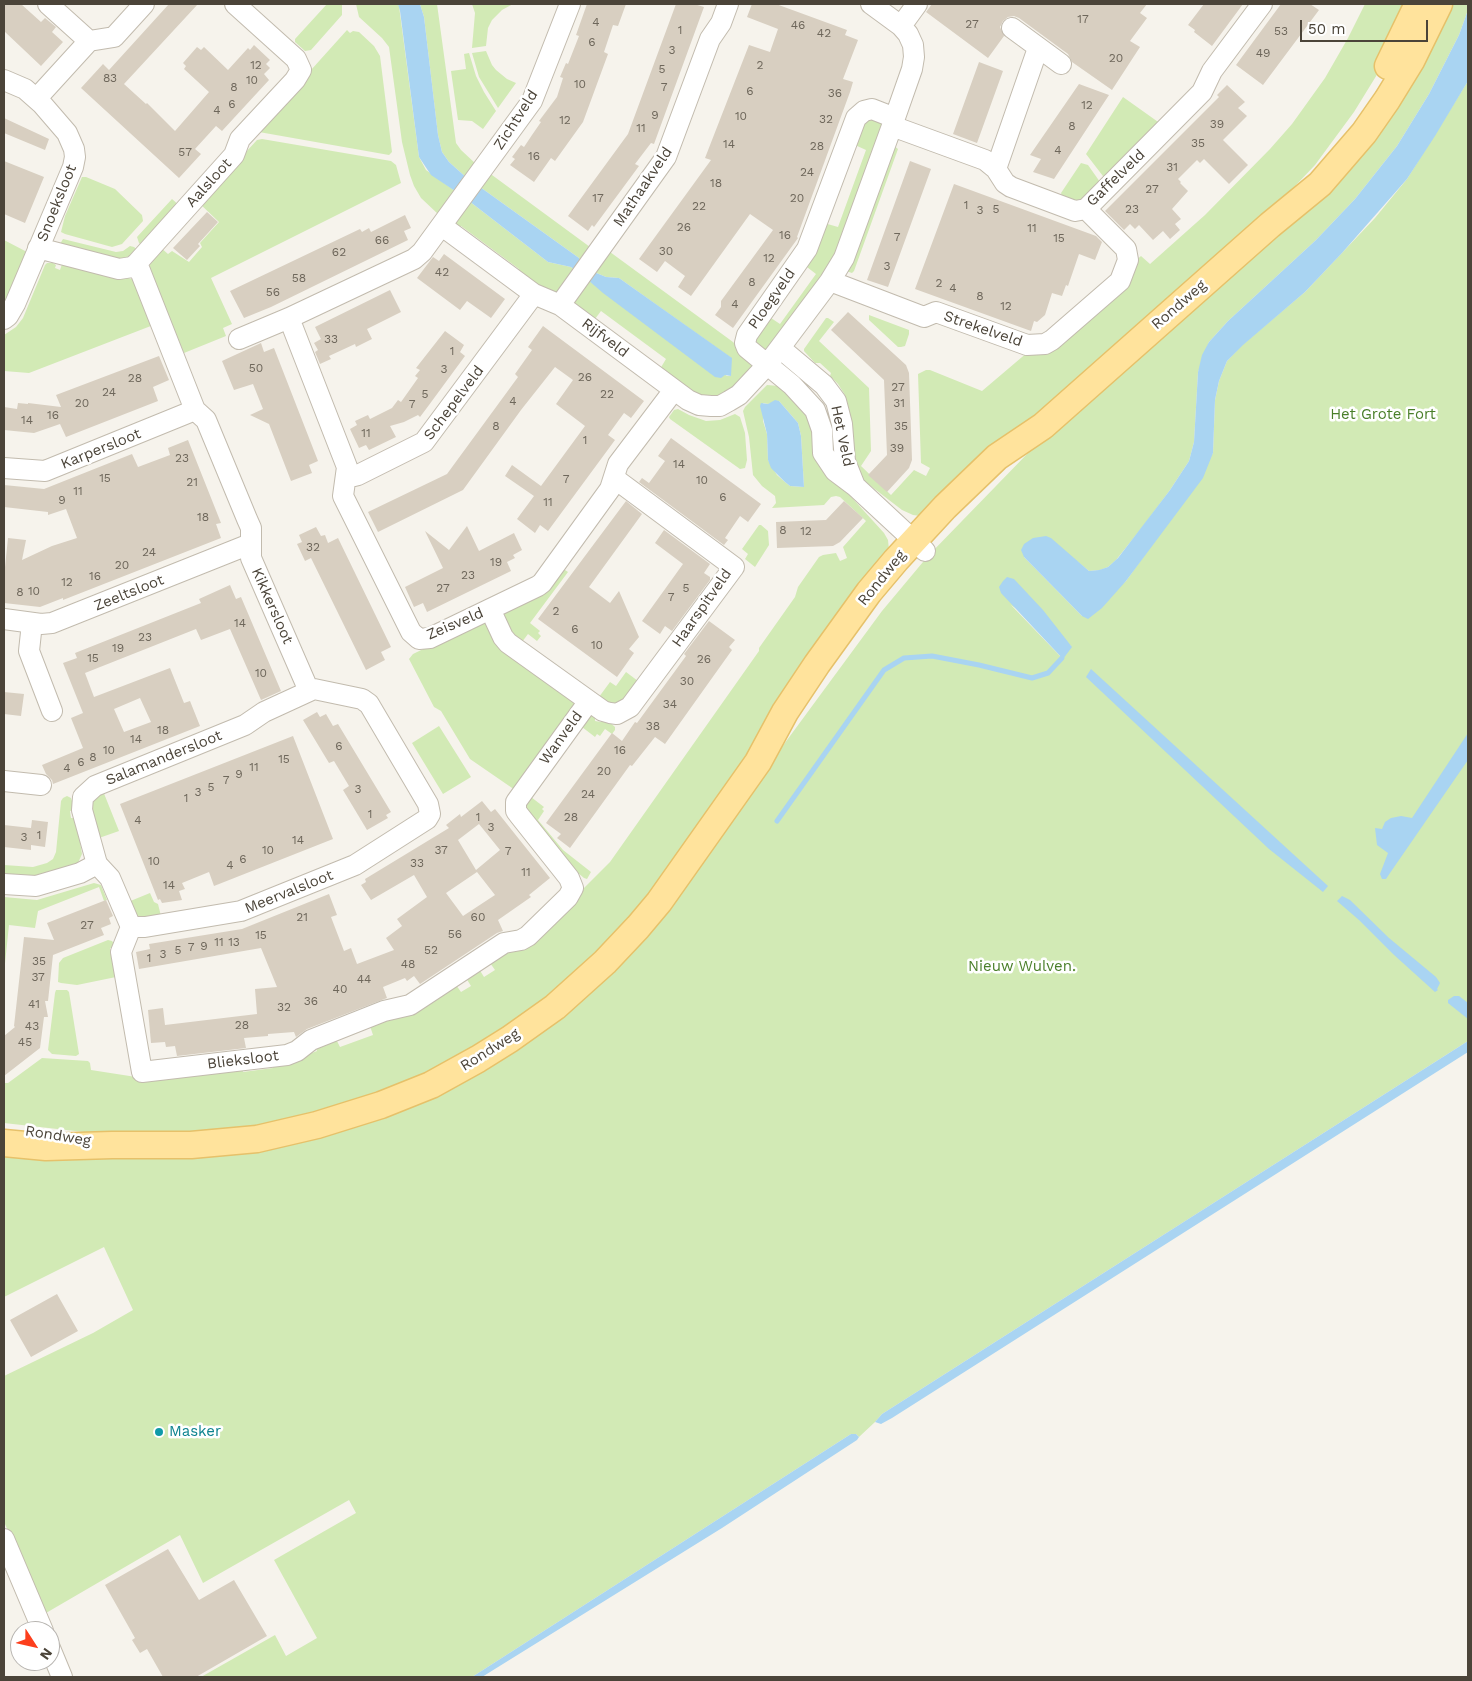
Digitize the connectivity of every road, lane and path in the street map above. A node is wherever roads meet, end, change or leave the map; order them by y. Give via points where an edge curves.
1 (48, 4) edge
2 (144, 4) edge
3 (235, 4) edge
4 (570, 4) edge
5 (728, 4) edge
6 (871, 4) edge
7 (917, 4) edge
8 (1262, 4) edge
9 (1418, 4) edge
10 (1439, 4) edge
11 (901, 26) junction
12 (1012, 28) dead end
13 (89, 41) junction
14 (1038, 48) junction
15 (1061, 64) dead end
16 (4, 80) edge
17 (37, 98) junction
18 (894, 122) junction
19 (996, 169) junction
20 (1086, 209) junction
21 (1270, 225) junction
22 (442, 226) junction
23 (38, 248) junction
24 (137, 263) junction
25 (830, 281) junction
26 (534, 294) junction
27 (560, 305) junction
28 (289, 318) junction
29 (4, 319) edge
30 (239, 339) dead end
31 (780, 348) junction
32 (767, 365) junction
33 (674, 390) junction
34 (196, 410) junction
35 (4, 468) edge
36 (346, 478) junction
37 (614, 478) junction
38 (855, 486) junction
39 (250, 544) junction
40 (919, 546) junction
41 (490, 609) junction
42 (4, 619) edge
43 (32, 623) junction
44 (309, 691) junction
45 (589, 701) junction
46 (52, 711) dead end
47 (4, 781) edge
48 (41, 785) dead end
49 (97, 864) junction
50 (4, 884) edge
51 (573, 888) joint
52 (131, 927) junction
53 (4, 1127) edge
54 (4, 1143) edge
55 (112, 1145) junction
56 (4, 1539) edge
57 (39, 1621) edge

1 - 13 street
2 - 13 street via 114,37
3 - 24 street, Aalsloot via 296,58 301,70 240,139 234,156
4 - 22 street, Zichtveld via 536,94
5 - 27 street, Mathaakveld via 710,39 666,157
6 - 11 street
7 - 11 street
8 - 20 street, Gaffelveld via 1212,71 1202,92
9 - 21 main road, Rondweg via 1395,53 1362,110
10 - 21 main road, Rondweg via 1411,61 1364,133 1315,189
11 - 18 street via 914,45 914,57
12 - 14 street
13 - 17 street
14 - 15 street
14 - 19 street
16 - 17 street, Snoeksloot
17 - 23 street, Snoeksloot via 68,132 75,157
18 - 19 street, Gaffelveld via 985,160
18 - 25 street via 844,258
18 - 32 street, Ploegveld via 872,110 864,111 856,118 807,249 745,339 747,348
19 - 20 street, Gaffelveld via 1011,187 1076,211
20 - 25 street, Strekelveld via 1126,249 1128,260 1120,281 1045,344 1027,345 936,312 924,317
21 - 40 main road, Rondweg via 1043,426 1006,468
22 - 26 street, Rijfveld
22 - 28 street via 414,259
23 - 24 street via 119,269
23 - 29 street, Snoeksloot via 15,304
24 - 34 street, Kikkersloot
25 - 31 street
26 - 27 street, Rijfveld
26 - 36 street, Schepelveld via 424,442
27 - 33 street, Rijfveld
28 - 30 street
28 - 36 street, Zeisveld via 347,467
31 - 32 street
31 - 38 street, Het Veld via 824,385 836,400 846,461
32 - 33 street, Rijfveld via 739,395 720,406 699,405
32 - 38 street, Het Veld via 792,385 815,410 827,461
33 - 37 street, Zeisveld via 618,464
34 - 35 street, Karpersloot via 45,472
34 - 39 street, Kikkersloot via 206,420 247,519
36 - 41 street, Zeisveld via 343,496 415,636 430,638
37 - 41 street, Zeisveld via 610,489 542,583
37 - 45 street, Haarspitveld via 734,566 630,708 617,714 610,713
38 - 40 street, Het Veld
39 - 43 street, Zeeltsloot via 52,623
39 - 44 street, Kikkersloot via 251,558
40 - 55 main road, Rondweg via 881,605 796,720 758,762 659,902 620,947 555,1007 478,1059 431,1084 341,1119 257,1139 158,1146
41 - 45 street, Wanveld via 508,643
42 - 43 street, Zeeltsloot
43 - 46 street via 29,651
44 - 49 street, Salamandersloot via 264,712 245,725 88,791 83,797 82,810
44 - 52 street, Meervalsloot via 314,689 362,699 369,704 428,804 430,814 423,823 355,865 241,911
45 - 51 street, Wanveld via 518,798 515,807 569,878
47 - 48 street
49 - 50 street via 80,873 36,886
49 - 52 street via 110,878
51 - 52 street, Blieksloot via 568,897 528,936 504,943 410,1005 384,1011 320,1036 287,1055 142,1072 121,952
53 - 55 main road, Rondweg
54 - 55 main road, Rondweg via 46,1147
56 - 57 street

